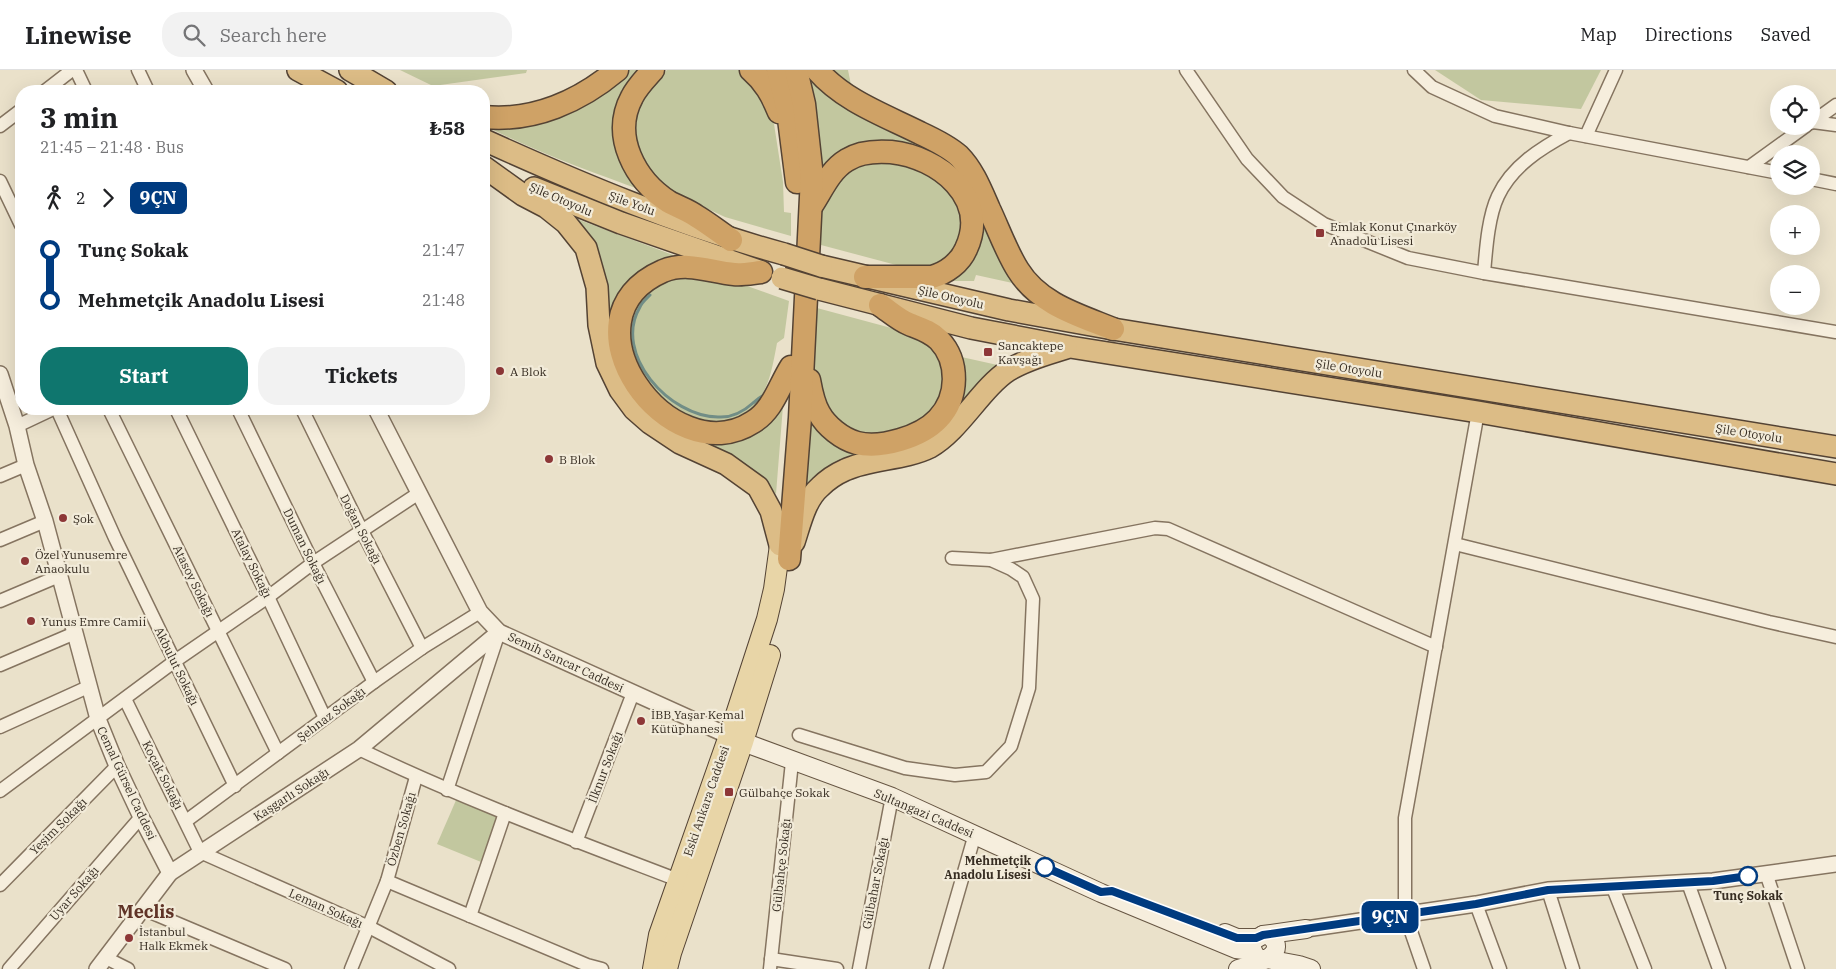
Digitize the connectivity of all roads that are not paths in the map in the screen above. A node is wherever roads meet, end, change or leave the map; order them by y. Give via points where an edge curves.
1 (72, 70) edge
2 (76, 70) edge
3 (138, 70) edge
4 (194, 70) edge
5 (298, 70) edge
6 (350, 70) edge
7 (618, 70) edge
8 (653, 70) edge
9 (751, 70) edge
10 (778, 70) edge
11 (796, 70) edge
12 (817, 70) edge
13 (1186, 70) edge
14 (1414, 70) edge
15 (1616, 70) edge
16 (53, 85) edge
17 (83, 85) edge
18 (145, 85) edge
19 (203, 85) edge
20 (326, 85) edge
21 (376, 85) edge
22 (1836, 105) edge
23 (15, 115) edge
24 (1820, 116) edge
25 (490, 117) edge
26 (1820, 124) edge
27 (1836, 125) edge
28 (0, 126) edge
29 (1569, 133) junction
30 (1793, 135) edge
31 (1586, 136) junction
32 (490, 143) edge
33 (796, 165) junction
34 (1748, 167) junction
35 (490, 169) edge
36 (490, 170) edge
37 (1770, 171) edge
38 (0, 181) edge
39 (1820, 181) edge
40 (1836, 184) edge
41 (811, 206) junction
42 (15, 212) edge
43 (731, 240) junction
44 (821, 266) joint
45 (760, 272) junction
46 (1484, 273) junction
47 (865, 277) junction
48 (880, 305) junction
49 (1113, 329) junction
50 (1836, 332) edge
51 (1070, 347) junction
52 (798, 364) junction
53 (0, 374) edge
54 (4, 404) edge
55 (1478, 412) junction
56 (40, 415) edge
57 (60, 415) edge
58 (112, 415) edge
59 (179, 415) edge
60 (241, 415) edge
61 (305, 415) edge
62 (379, 415) edge
63 (17, 426) junction
64 (1836, 448) edge
65 (26, 465) junction
66 (1836, 474) edge
67 (0, 476) edge
68 (419, 493) junction
69 (45, 521) junction
70 (362, 531) junction
71 (0, 540) edge
72 (1455, 544) junction
73 (784, 552) junction
74 (952, 558) dead end
75 (991, 560) junction
76 (313, 563) junction
77 (59, 576) junction
78 (268, 597) junction
79 (0, 601) edge
80 (480, 612) junction
81 (219, 630) junction
82 (499, 632) junction
83 (75, 633) junction
84 (1836, 637) edge
85 (1436, 647) junction
86 (422, 648) junction
87 (175, 661) junction
88 (0, 665) edge
89 (374, 682) junction
90 (88, 687) junction
91 (633, 693) junction
92 (124, 699) junction
93 (325, 718) junction
94 (98, 719) junction
95 (0, 726) edge
96 (799, 735) dead end
97 (736, 739) junction
98 (359, 749) junction
99 (278, 753) junction
100 (792, 762) junction
101 (117, 766) junction
102 (416, 777) junction
103 (235, 786) junction
104 (447, 790) junction
105 (0, 791) edge
106 (892, 797) junction
107 (505, 813) junction
108 (141, 817) junction
109 (186, 821) junction
110 (975, 834) junction
111 (576, 842) junction
112 (200, 852) junction
113 (1835, 866) edge
114 (170, 873) junction
115 (1766, 873) junction
116 (2, 880) edge
117 (678, 880) junction
118 (386, 881) junction
119 (1688, 883) junction
120 (1613, 888) junction
121 (1548, 890) junction
122 (1476, 904) junction
123 (143, 909) junction
124 (1405, 914) junction
125 (470, 916) junction
126 (368, 927) junction
127 (1306, 929) joint
128 (1263, 949) junction
129 (102, 963) edge
130 (770, 964) edge
131 (586, 967) edge
132 (1305, 967) edge
133 (9, 969) edge
134 (128, 969) edge
135 (285, 969) edge
136 (351, 969) edge
137 (449, 969) edge
138 (602, 969) edge
139 (653, 969) edge
140 (668, 969) edge
141 (837, 969) edge
142 (859, 969) edge
143 (936, 969) edge
144 (1238, 969) edge
145 (1424, 969) edge
146 (1500, 969) edge
147 (1572, 969) edge
148 (1645, 969) edge
149 (1719, 969) edge
150 (1798, 969) edge

1 - 16 street
2 - 17 street
3 - 18 street
4 - 19 street
5 - 20 highway
6 - 21 highway
7 - 25 highway via 574,100 542,113
8 - 43 highway via 631,99 624,121 626,144 635,169 668,201 696,215
9 - 33 highway via 773,95
10 - 33 highway
11 - 41 highway via 809,142
12 - 49 highway via 839,91 938,142 959,157 976,180 1018,270 1031,286 1046,300
13 - 46 street via 1247,159 1283,197 1324,224 1408,258
14 - 29 street via 1432,87 1495,116
15 - 31 street
22 - 24 street
23 - 28 street
26 - 27 street
29 - 31 street
29 - 46 street via 1513,172 1497,197 1488,234
30 - 34 street
31 - 34 street
32 - 43 highway, Şile Yolu via 610,195
33 - 52 highway
34 - 37 street
35 - 45 highway, Şile Otoyolu via 620,224
36 - 73 highway via 566,223 586,248 597,287 606,363 634,409 680,443 726,464 758,488 771,511
38 - 42 street
39 - 40 street
41 - 47 highway via 834,171 847,160 870,152 905,154 922,159 958,185 969,203 972,230 964,255 952,267 932,277
41 - 52 highway
43 - 44 highway, Şile Yolu, bridge
44 - 47 highway, Şile Otoyolu
45 - 48 highway, Şile Otoyolu, bridge
45 - 52 highway via 735,275 701,267 681,267 651,277 624,304 619,323 623,358 638,386 665,415 697,431 718,434 736,432 766,413
46 - 50 street
47 - 49 highway, Şile Otoyolu via 1009,310
48 - 51 highway, Şile Otoyolu
48 - 52 highway via 908,324 938,338 947,350 954,368 954,388 938,419 919,432 894,442 857,443 834,430 819,414
49 - 64 highway, Şile Otoyolu
51 - 55 highway, Şile Otoyolu
51 - 73 highway via 1026,361 1008,371 951,430 930,446 846,469 831,477 817,489
52 - 73 highway via 797,466
53 - 54 street, Cemal Gürsel Caddesi
54 - 63 street, Cemal Gürsel Caddesi
55 - 66 highway, Şile Otoyolu
55 - 72 street
56 - 63 street
57 - 87 street, Akbulut Sokağı
58 - 81 street, Atasoy Sokağı
59 - 78 street, Atalay Sokağı
60 - 76 street, Duman Sokağı
61 - 70 street, Doğan Sokağı
62 - 68 street, Semih Sancar Caddesi
63 - 65 street, Cemal Gürsel Caddesi
65 - 67 street
65 - 69 street, Cemal Gürsel Caddesi
68 - 70 street
68 - 80 street, Semih Sancar Caddesi
69 - 71 street
69 - 77 street, Cemal Gürsel Caddesi
70 - 76 street
70 - 86 street, Doğan Sokağı
72 - 84 street
72 - 85 street
73 - 97 main road, Eski Ankara Caddesi
74 - 75 street
75 - 85 street via 1168,528
75 - 96 street via 1023,577 1033,599 1028,688 1011,746 986,772 955,776 905,768
76 - 78 street
76 - 89 street, Duman Sokağı
77 - 79 street
77 - 83 street, Cemal Gürsel Caddesi
78 - 81 street
78 - 93 street, Atalay Sokağı
80 - 82 street, Semih Sancar Caddesi
80 - 86 street, Şehnaz Sokağı
81 - 87 street
81 - 99 street, Atasoy Sokağı
82 - 91 street, Semih Sancar Caddesi
82 - 98 street, Kaşgarlı Sokağı
82 - 104 street
83 - 88 street
83 - 90 street, Cemal Gürsel Caddesi
85 - 124 street via 1406,818
86 - 89 street, Şehnaz Sokağı
87 - 92 street
87 - 103 street, Akbulut Sokağı
89 - 93 street, Şehnaz Sokağı
90 - 94 street, Cemal Gürsel Caddesi
90 - 95 street
91 - 97 street, Semih Sancar Caddesi
91 - 111 street, İlknur Sokağı
92 - 94 street
92 - 109 street, Koçak Sokağı
93 - 99 street, Şehnaz Sokağı
94 - 101 street, Cemal Gürsel Caddesi
94 - 105 street
97 - 100 main road, Sultangazi Caddesi
97 - 117 main road, Eski Ankara Caddesi
97 - 140 main road, Eski Ankara Caddesi
98 - 102 street
98 - 112 street, Kaşgarlı Sokağı
99 - 103 street, Şehnaz Sokağı
100 - 106 main road, Sultangazi Caddesi
100 - 130 street, Gülbahçe Sokağı
101 - 108 street, Cemal Gürsel Caddesi
101 - 116 street, Yeşim Sokağı
102 - 104 street
102 - 118 street, Özben Sokağı
103 - 109 street, Şehnaz Sokağı
104 - 107 street
106 - 110 main road, Sultangazi Caddesi
106 - 142 street, Gülbahar Sokağı
107 - 111 street
107 - 125 street
108 - 114 street, Cemal Gürsel Caddesi
108 - 133 street, Uyar Sokağı
109 - 112 street, Koçak Sokağı
110 - 128 main road, Sultangazi Caddesi via 1101,892 1112,891
110 - 143 street
111 - 117 street
112 - 114 street, Kaşgarlı Sokağı
112 - 126 street, Leman Sokağı
113 - 115 street
114 - 123 street, Kaşgarlı Sokağı
115 - 119 street
115 - 150 street
117 - 139 main road, Eski Ankara Caddesi via 659,935
118 - 125 street
118 - 126 street, Özben Sokağı
119 - 120 street
119 - 149 street
120 - 121 street
120 - 148 street
121 - 122 street
121 - 147 street
122 - 124 street
122 - 146 street
123 - 129 street, Kaşgarlı Sokağı
123 - 135 street
124 - 127 street
124 - 145 street
125 - 131 street
126 - 136 street, Özben Sokağı
126 - 137 street, Leman Sokağı
127 - 128 main road
128 - 132 main road, Sultangazi Caddesi
128 - 144 main road
129 - 134 street
130 - 141 street
131 - 138 street

